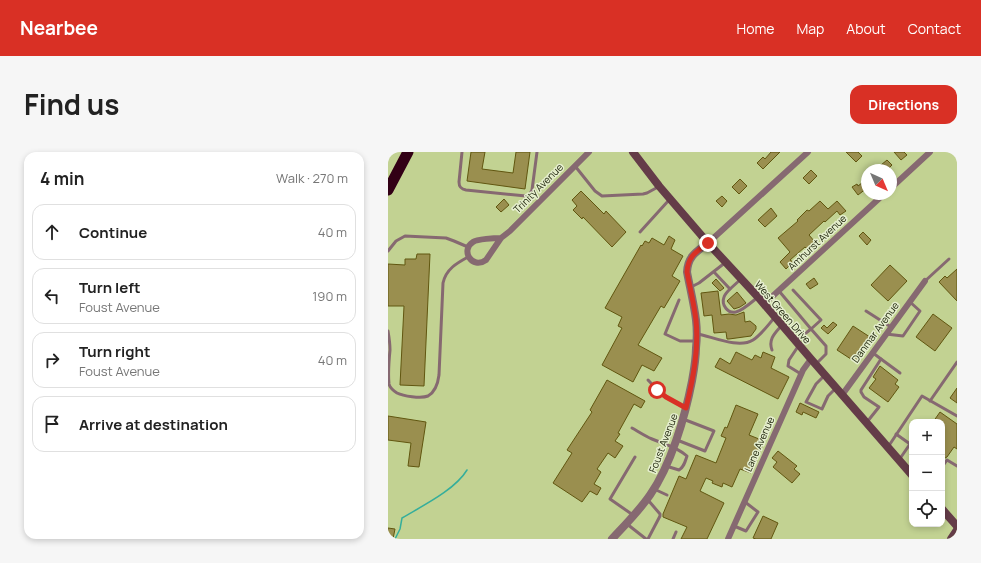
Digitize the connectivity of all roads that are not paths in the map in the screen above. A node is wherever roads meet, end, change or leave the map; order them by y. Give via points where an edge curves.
1 (408, 152) edge
2 (462, 152) edge
3 (537, 152) edge
4 (589, 152) edge
5 (629, 152) edge
6 (633, 152) edge
7 (808, 152) edge
8 (930, 152) edge
9 (641, 161) junction
10 (575, 166) junction
11 (897, 182) edge
12 (659, 186) junction
13 (388, 190) edge
14 (670, 199) junction
15 (878, 200) edge
16 (640, 232) dead end
17 (501, 238) junction
18 (708, 243) junction
19 (468, 247) junction
20 (388, 251) edge
21 (469, 257) junction
22 (949, 259) dead end
23 (726, 262) junction
24 (714, 272) junction
25 (741, 279) junction
26 (925, 281) joint
27 (690, 288) junction
28 (730, 289) junction
29 (793, 290) dead end
30 (779, 291) junction
31 (758, 297) junction
32 (679, 300) dead end
33 (910, 302) junction
34 (764, 304) junction
35 (866, 311) dead end
36 (775, 317) junction
37 (782, 325) junction
38 (892, 327) junction
39 (811, 329) junction
40 (388, 331) edge
41 (886, 334) junction
42 (696, 338) junction
43 (797, 343) junction
44 (772, 350) dead end
45 (873, 353) junction
46 (881, 359) junction
47 (813, 362) junction
48 (957, 362) edge
49 (900, 373) dead end
50 (801, 374) junction
51 (825, 375) junction
52 (648, 380) dead end
53 (836, 388) junction
54 (842, 395) junction
55 (930, 401) junction
56 (686, 408) junction
57 (957, 416) edge
58 (683, 419) junction
59 (866, 422) junction
60 (632, 428) dead end
61 (896, 434) junction
62 (675, 444) junction
63 (888, 447) junction
64 (635, 457) dead end
65 (899, 460) junction
66 (945, 463) edge
67 (666, 466) junction
68 (957, 466) edge
69 (909, 472) edge
70 (654, 489) junction
71 (667, 495) dead end
72 (648, 499) junction
73 (745, 502) junction
74 (945, 512) edge
75 (634, 516) junction
76 (627, 524) junction
77 (734, 526) junction
78 (957, 526) edge
79 (957, 530) edge
80 (676, 532) dead end
81 (612, 539) edge
82 (647, 539) edge
83 (673, 539) edge
84 (728, 539) edge
85 (951, 539) edge

1 - 13 highway
2 - 3 lane via 459,185 462,188 526,196 532,190
4 - 10 street, Trinity Avenue
5 - 9 main road, West Green Drive
6 - 9 main road, West Green Drive
7 - 18 street, Foust Avenue
8 - 11 street
9 - 12 main road, West Green Drive
10 - 12 lane via 602,196 643,194
10 - 17 street, Trinity Avenue
12 - 14 main road, West Green Drive
14 - 16 lane
14 - 18 main road, West Green Drive
15 - 30 street, Amhurst Avenue
17 - 19 street via 475,241
17 - 21 street, Trinity Avenue via 483,262 474,262
18 - 23 main road, West Green Drive
18 - 27 street, Foust Avenue via 692,255 689,261 687,272
19 - 20 lane via 452,239 405,236 396,241
19 - 21 street
21 - 40 lane via 448,270 444,278 439,375 436,387 429,395 420,397 396,393 389,385
22 - 26 lane
23 - 24 lane
23 - 25 main road, West Green Drive
24 - 27 lane
24 - 28 lane
25 - 28 lane
25 - 31 main road, West Green Drive
26 - 33 street, Danmar Avenue
27 - 42 street, Foust Avenue via 696,321
28 - 31 lane via 724,297 724,302 727,310 731,312 739,311
29 - 39 lane via 820,320
30 - 34 street, Amhurst Avenue
30 - 39 lane
31 - 34 main road, West Green Drive
32 - 42 lane via 666,334 680,341
33 - 38 street, Danmar Avenue
33 - 41 lane via 920,311 903,336
34 - 36 main road, West Green Drive
35 - 38 lane
36 - 37 main road, West Green Drive
36 - 42 lane via 752,341 731,343 708,336
37 - 43 main road, West Green Drive
37 - 44 lane via 771,341
38 - 41 street, Danmar Avenue
39 - 43 lane
39 - 47 lane via 826,346 826,354
41 - 45 street, Danmar Avenue
42 - 56 street, Foust Avenue via 695,366
43 - 47 main road, West Green Drive
43 - 50 lane via 788,366
45 - 46 lane
45 - 54 street, Danmar Avenue
46 - 49 lane
46 - 59 lane via 861,390 864,397 879,407
47 - 50 street, Lane Avenue
47 - 51 main road, West Green Drive
48 - 55 lane
50 - 73 street, Lane Avenue
51 - 53 main road, West Green Drive
51 - 53 lane via 816,384 806,402 822,409 828,396
52 - 56 lane via 666,397
53 - 54 main road, West Green Drive
54 - 59 main road, West Green Drive
55 - 57 lane
55 - 61 lane via 922,396
56 - 58 street, Foust Avenue
58 - 62 street, Foust Avenue
58 - 62 lane via 714,431 705,451
59 - 63 main road, West Green Drive
60 - 62 lane via 651,439
61 - 63 lane
61 - 65 lane via 910,444
62 - 67 street, Foust Avenue
62 - 67 lane via 687,456 684,464 679,470
63 - 65 main road, West Green Drive
64 - 75 lane via 610,499
65 - 69 main road, West Green Drive
66 - 68 lane via 947,460
67 - 70 street, Foust Avenue
70 - 71 lane
70 - 72 street, Foust Avenue
72 - 75 street, Foust Avenue
72 - 82 lane via 660,516
73 - 77 street, Lane Avenue
73 - 77 lane via 758,512 746,531
74 - 78 main road
75 - 76 street, Foust Avenue
76 - 81 street, Foust Avenue
76 - 82 lane
77 - 84 street, Lane Avenue
79 - 85 main road
80 - 83 lane

